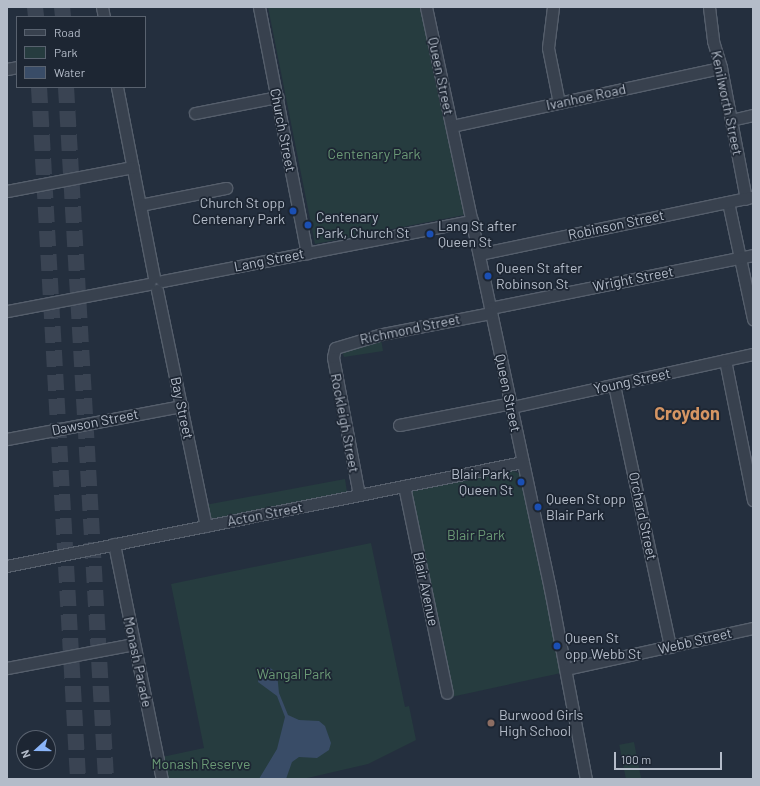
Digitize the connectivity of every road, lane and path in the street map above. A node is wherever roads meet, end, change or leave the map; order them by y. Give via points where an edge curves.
1 (259, 7) edge
2 (426, 7) edge
3 (553, 7) edge
4 (709, 7) edge
5 (721, 68) junction
6 (117, 88) edge
7 (277, 97) junction
8 (559, 103) junction
9 (195, 113) dead end
10 (753, 115) edge
11 (731, 120) junction
12 (452, 126) junction
13 (133, 166) junction
14 (226, 188) dead end
15 (7, 191) edge
16 (741, 200) edge
17 (140, 205) junction
18 (472, 221) junction
19 (307, 253) junction
20 (479, 254) junction
21 (747, 256) edge
22 (753, 282) edge
23 (156, 283) junction
24 (7, 311) edge
25 (491, 311) junction
26 (753, 319) edge
27 (333, 352) joint
28 (753, 354) edge
29 (725, 360) junction
30 (614, 385) junction
31 (511, 405) junction
32 (182, 406) junction
33 (399, 425) dead end
34 (7, 439) edge
35 (523, 462) junction
36 (404, 486) junction
37 (359, 495) junction
38 (753, 500) edge
39 (206, 526) junction
40 (114, 544) junction
41 (7, 566) edge
42 (753, 628) edge
43 (134, 644) junction
44 (670, 647) junction
45 (7, 668) edge
46 (566, 669) junction
47 (447, 693) dead end
48 (162, 779) edge
49 (586, 779) edge

1 - 7 street, Church Street
2 - 12 street, Queen Street
3 - 8 street via 548,48
4 - 5 street, Kenilworth Street via 713,41
5 - 8 street, Ivanhoe Road
5 - 11 street, Kenilworth Street
6 - 13 street, Bay Street
7 - 9 street
7 - 19 street, Church Street
8 - 12 street, Ivanhoe Road
10 - 11 street
11 - 16 street, Kenilworth Street
12 - 18 street, Queen Street
13 - 15 street
13 - 17 street, Bay Street
14 - 17 street
16 - 20 street, Robinson Street
16 - 21 street, Kenilworth Street
17 - 23 street, Bay Street
18 - 19 street, Lang Street
18 - 20 street, Queen Street
19 - 23 street, Lang Street
20 - 25 street, Queen Street
21 - 22 street
21 - 25 street, Wright Street
21 - 26 street
23 - 24 street, Lang Street
23 - 32 street, Bay Street
25 - 27 street, Richmond Street via 338,345
25 - 31 street, Queen Street
27 - 37 street, Rockleigh Street
28 - 29 street, Young Street
29 - 30 street, Young Street
29 - 38 street
30 - 31 street, Young Street
30 - 44 street, Orchard Street
31 - 33 street, Young Street
31 - 35 street, Queen Street
32 - 34 street, Dawson Street
32 - 39 street, Bay Street
35 - 36 street, Acton Street
35 - 46 street, Queen Street
36 - 37 street, Acton Street
36 - 47 street, Blair Avenue
37 - 39 street, Acton Street
39 - 40 street, Acton Street
40 - 41 street, Acton Street
40 - 43 street, Monash Parade
42 - 44 street, Webb Street
43 - 45 street
43 - 48 street, Monash Parade
44 - 46 street, Webb Street
46 - 49 street, Queen Street

